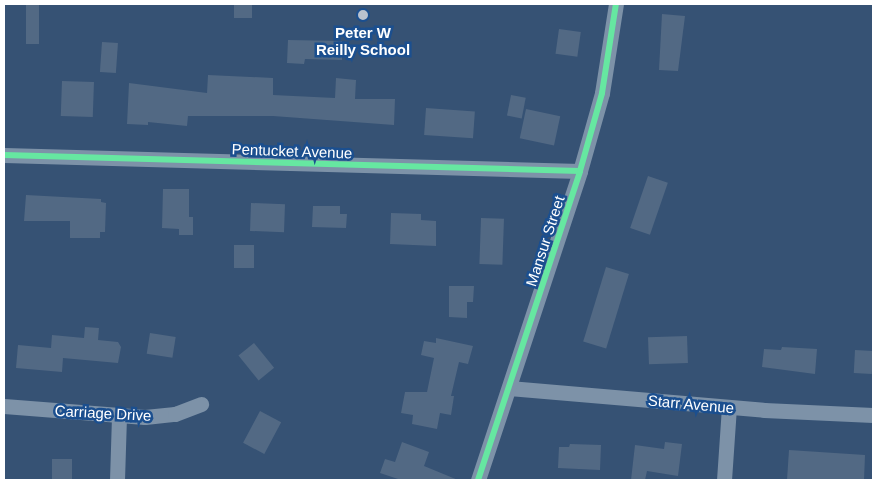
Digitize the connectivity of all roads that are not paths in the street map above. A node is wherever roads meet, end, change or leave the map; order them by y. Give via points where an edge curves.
1 (616, 4) edge
2 (4, 155) edge
3 (580, 171) junction
4 (509, 388) junction
5 (201, 404) dead end
6 (4, 406) edge
7 (729, 407) junction
8 (119, 415) junction
9 (873, 415) edge
10 (117, 480) edge
11 (478, 480) edge
12 (724, 480) edge

1 - 3 street, Mansur Street via 602,93
2 - 3 street, Pentucket Avenue
3 - 4 street, Mansur Street
4 - 7 street, Starr Avenue
4 - 11 street, Mansur Street
5 - 8 street, Carriage Drive via 175,414
6 - 8 street, Carriage Drive
7 - 9 street, Starr Avenue
7 - 12 street
8 - 10 street

